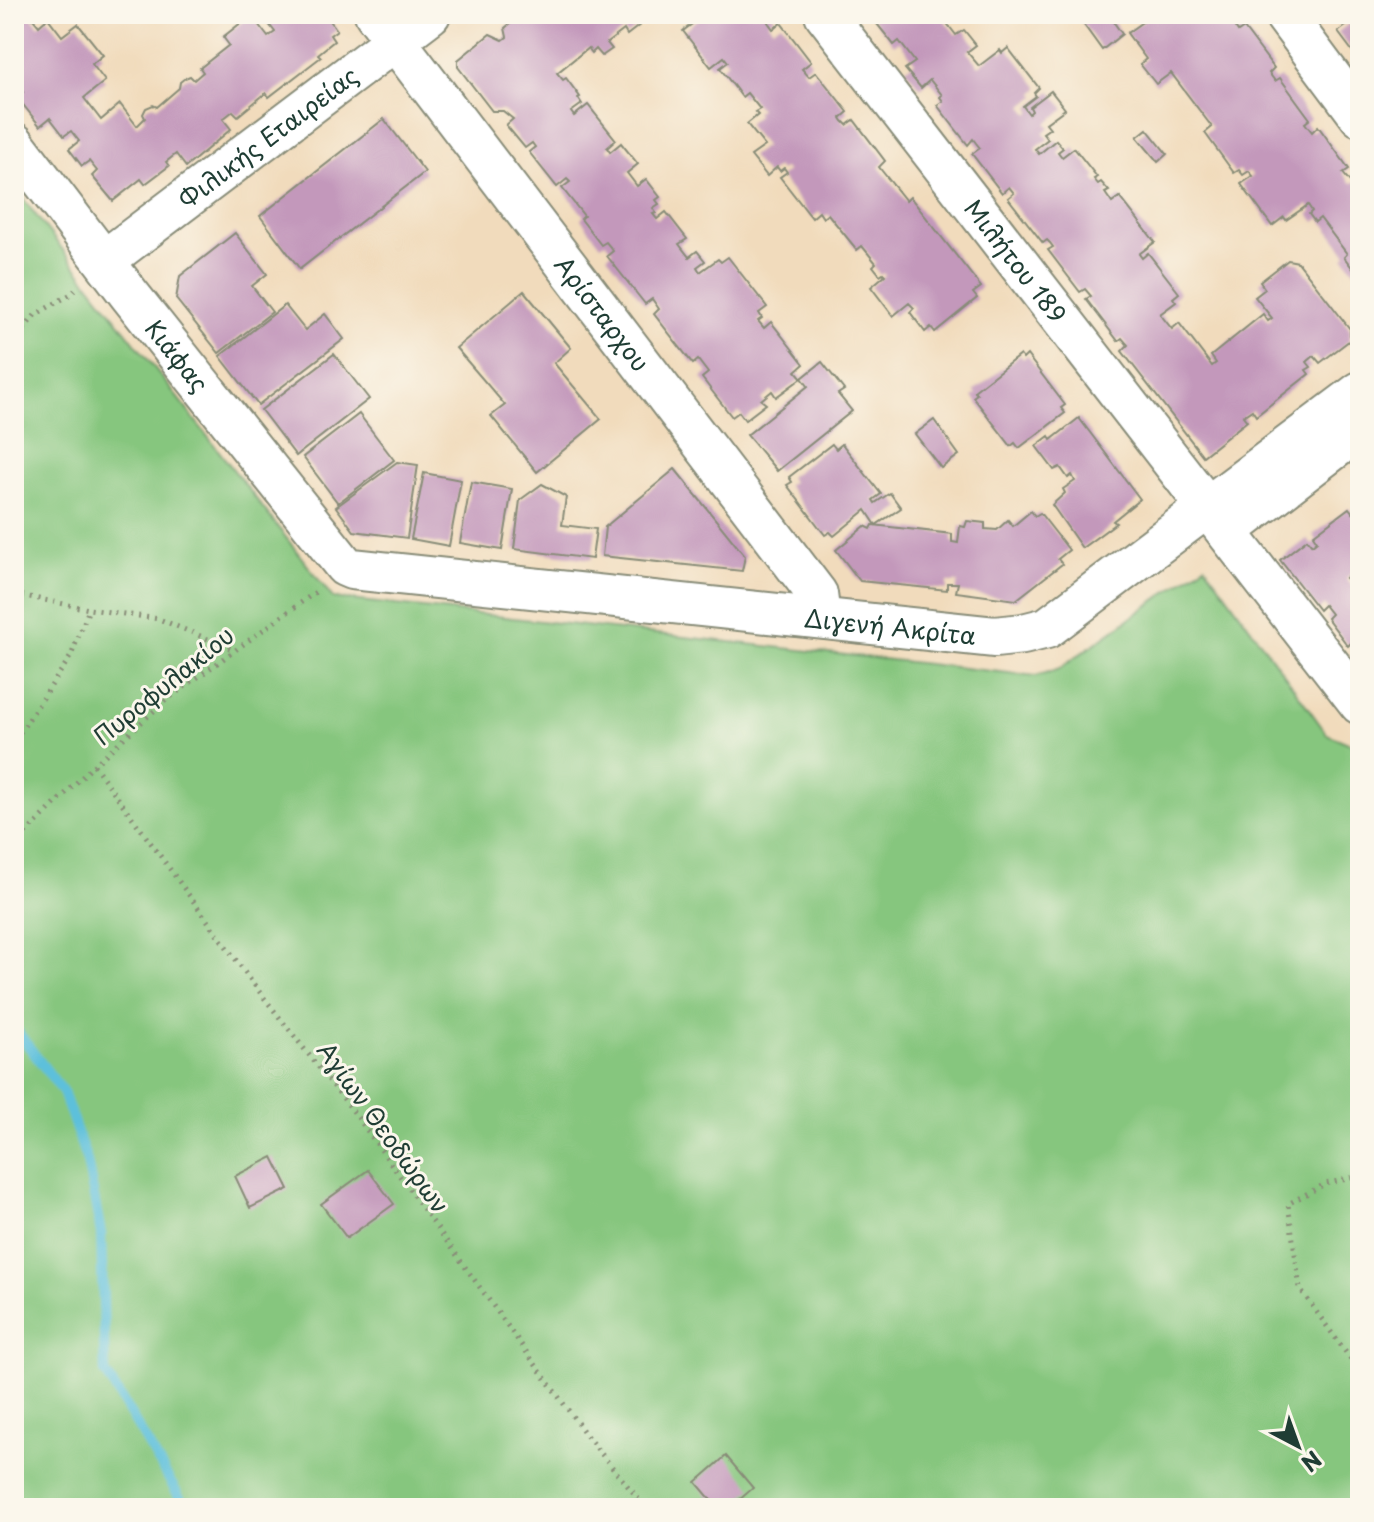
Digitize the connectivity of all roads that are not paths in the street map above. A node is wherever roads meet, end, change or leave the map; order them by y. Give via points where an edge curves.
1 (430, 14) edge
2 (825, 14) edge
3 (1284, 14) edge
4 (385, 27) edge
5 (1360, 116) edge
6 (14, 143) edge
7 (105, 260) junction
8 (1360, 392) edge
9 (1360, 429) edge
10 (1218, 519) junction
11 (345, 566) joint
12 (820, 617) junction
13 (1360, 704) edge

1 - 4 street, Φιλικής Εταιρείας
2 - 10 street, Μιλήτου 189
3 - 5 street
4 - 7 street, Φιλικής Εταιρείας
4 - 12 street, Αρίσταρχου via 817,594
6 - 7 street, Κιάφας
7 - 11 street, Κιάφας
8 - 10 street, Διγενή Ακρίτα
9 - 10 street, Διγενή Ακρίτα
10 - 12 street, Διγενή Ακρίτα via 1047,628 1023,634 995,637
10 - 13 street, Μιλήτου 189
11 - 12 street, Διγενή Ακρίτα

